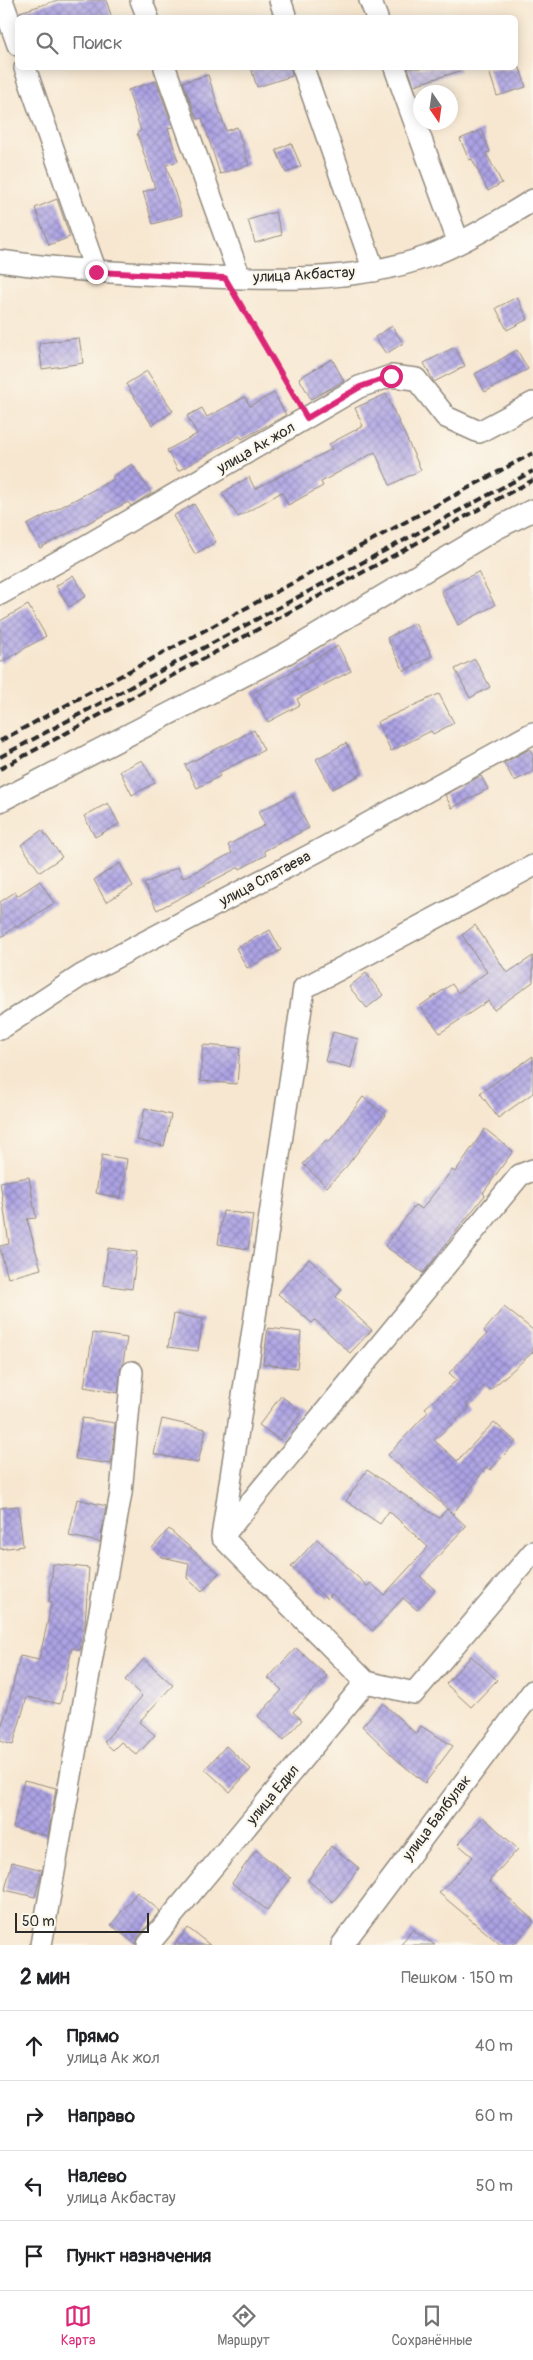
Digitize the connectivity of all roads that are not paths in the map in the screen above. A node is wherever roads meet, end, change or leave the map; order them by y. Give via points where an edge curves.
1 (2, 0) edge
2 (142, 0) edge
3 (280, 0) edge
4 (370, 0) edge
5 (147, 15) edge
6 (285, 15) edge
7 (376, 15) edge
8 (15, 37) edge
9 (26, 70) edge
10 (166, 70) edge
11 (305, 70) edge
12 (396, 70) edge
13 (533, 200) edge
14 (458, 241) junction
15 (0, 260) edge
16 (374, 271) junction
17 (96, 272) junction
18 (232, 278) junction
19 (533, 403) edge
20 (533, 510) edge
21 (0, 594) edge
22 (533, 733) edge
23 (0, 801) edge
24 (533, 866) edge
25 (0, 1029) edge
26 (533, 1170) edge
27 (132, 1372) dead end
28 (222, 1537) junction
29 (533, 1552) edge
30 (366, 1682) junction
31 (533, 1691) edge
32 (41, 1945) edge
33 (148, 1945) edge
34 (342, 1945) edge

1 - 8 street
2 - 5 street
3 - 6 street
4 - 7 street
9 - 17 street
10 - 18 street
11 - 16 street
12 - 14 street
13 - 14 street, улица Акбастау
14 - 16 street, улица Акбастау via 427,257
15 - 17 street, улица Акбастау via 51,269
16 - 18 street, улица Акбастау via 336,277
17 - 18 street, улица Акбастау
19 - 21 street, улица Ак жол via 479,432 446,417 416,379 391,376 360,387
20 - 23 street via 287,653
22 - 25 street, улица Спатаева via 82,976
24 - 28 street via 304,988
26 - 28 street via 520,1175
27 - 32 street via 122,1493
28 - 30 street
29 - 30 street via 414,1693
30 - 33 street, улица Едил
31 - 34 street, улица Балбулак

